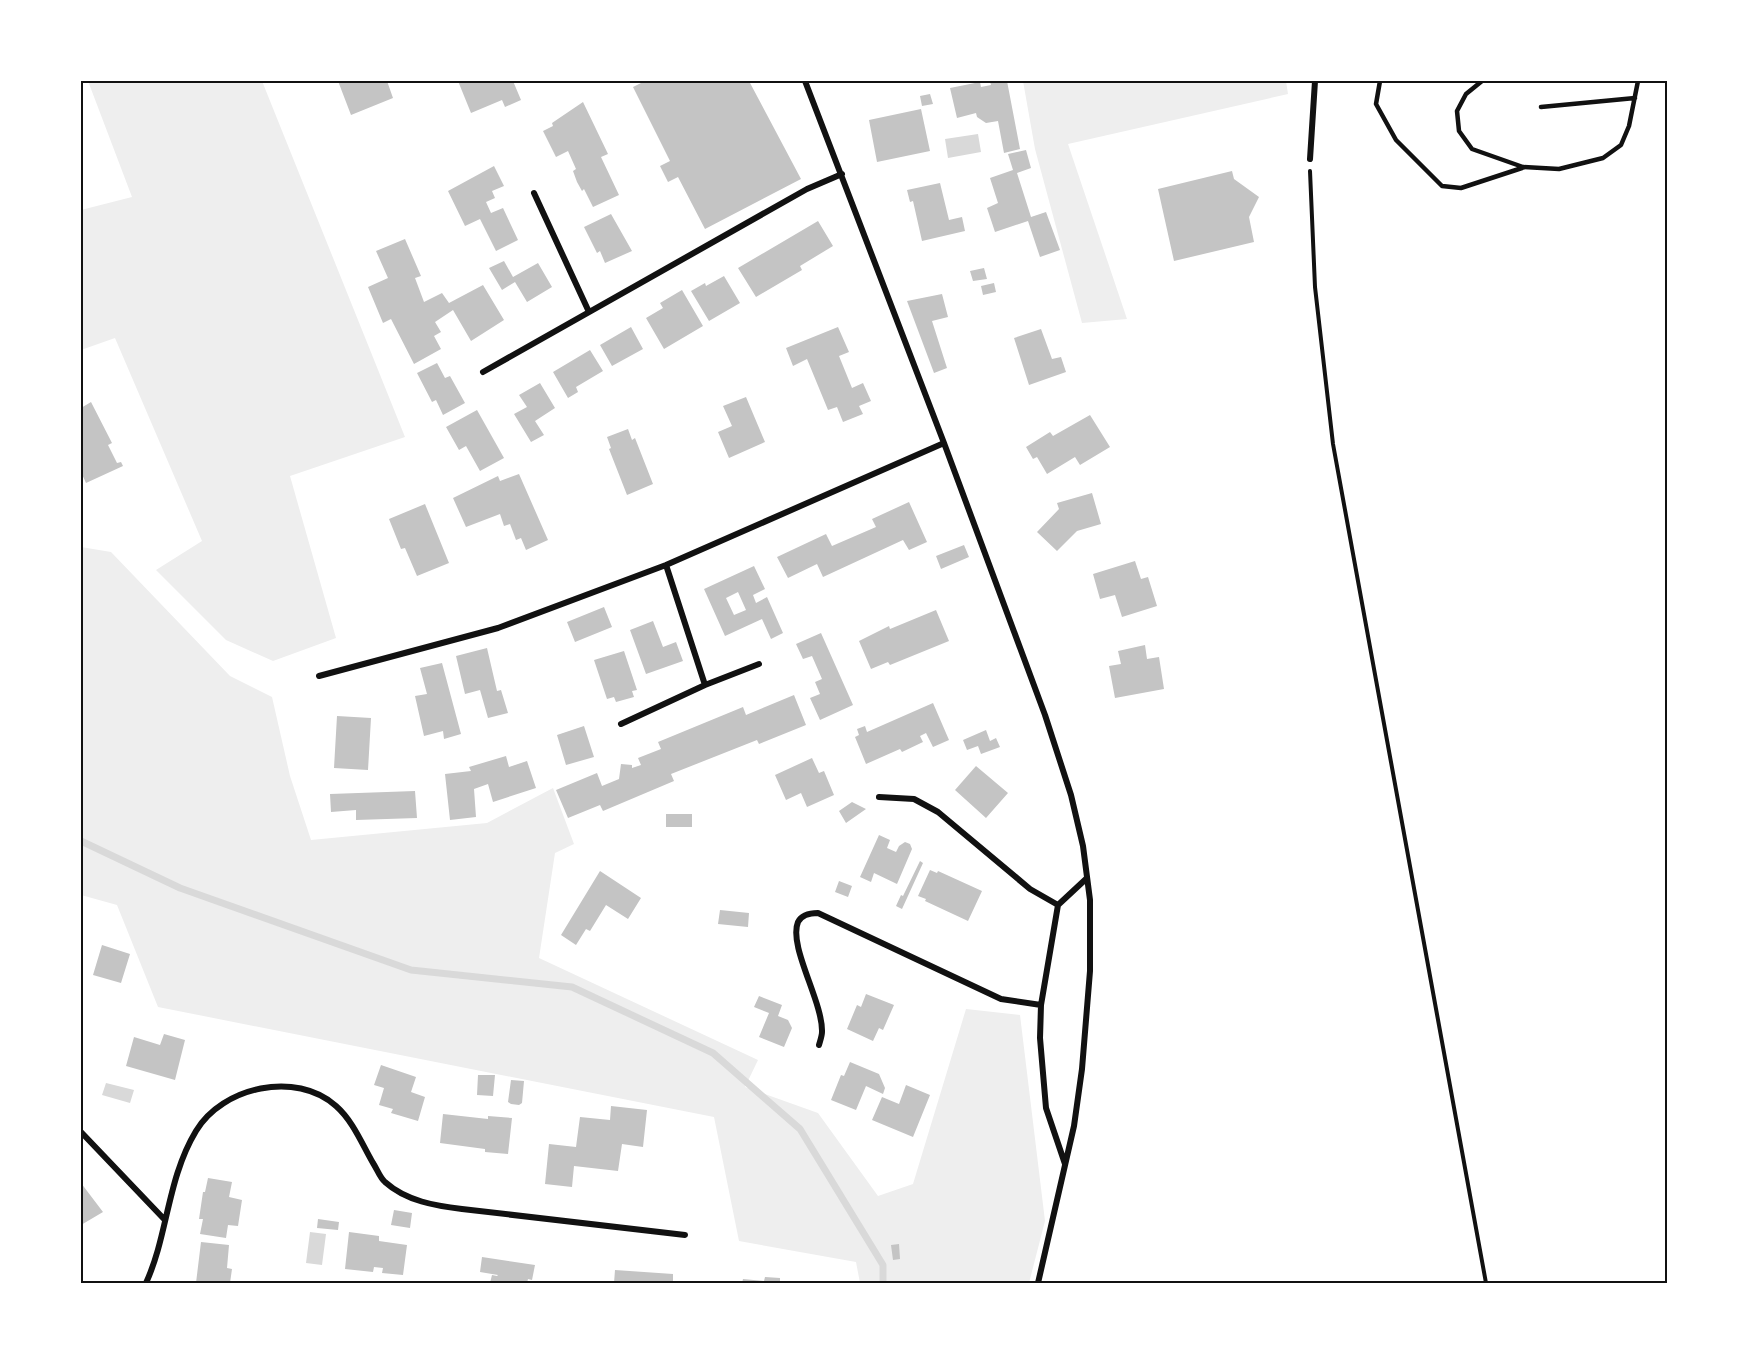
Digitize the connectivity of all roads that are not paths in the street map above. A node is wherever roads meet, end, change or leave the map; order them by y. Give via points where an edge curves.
1 (805, 81) edge
2 (1315, 81) edge
3 (1380, 81) edge
4 (1482, 81) edge
5 (1638, 81) edge
6 (1635, 98) junction
7 (1541, 107) dead end
8 (1310, 159) road end
9 (1523, 167) junction
10 (842, 174) junction
11 (534, 193) dead end
12 (589, 312) junction
13 (483, 372) dead end
14 (944, 443) junction
15 (666, 565) junction
16 (759, 664) dead end
17 (319, 676) dead end
18 (705, 685) junction
19 (621, 723) dead end
20 (879, 797) dead end
21 (1087, 879) junction
22 (1058, 905) junction
23 (1041, 1005) junction
24 (819, 1045) dead end
25 (81, 1132) edge
26 (1065, 1165) junction
27 (164, 1219) junction
28 (685, 1235) dead end
29 (146, 1283) edge
30 (1038, 1283) edge

1 - 10 street
2 - 8 street
3 - 9 lane via 1376,104 1396,140 1442,186 1461,188
4 - 9 lane via 1466,94 1457,111 1459,131 1472,149
5 - 6 lane
6 - 7 lane
6 - 9 lane via 1620,145 1603,158 1559,169
10 - 12 street via 807,189
10 - 14 street
11 - 12 street
12 - 13 street
14 - 15 street
14 - 21 street via 1045,715 1071,795
15 - 17 street via 498,628
15 - 18 street
16 - 18 street
18 - 19 street
20 - 22 street via 914,799 938,812 1030,889
21 - 22 street
21 - 26 street via 1087,1019 1083,1069
22 - 23 street
23 - 24 street via 1001,999 818,913 810,913 798,923 797,943 823,1032
23 - 26 street via 1046,1108
25 - 27 street
26 - 30 street
27 - 28 street via 185,1150 197,1128 216,1107 263,1087 284,1087 317,1094 336,1106 350,1122 384,1181 404,1195 438,1206
27 - 29 street

